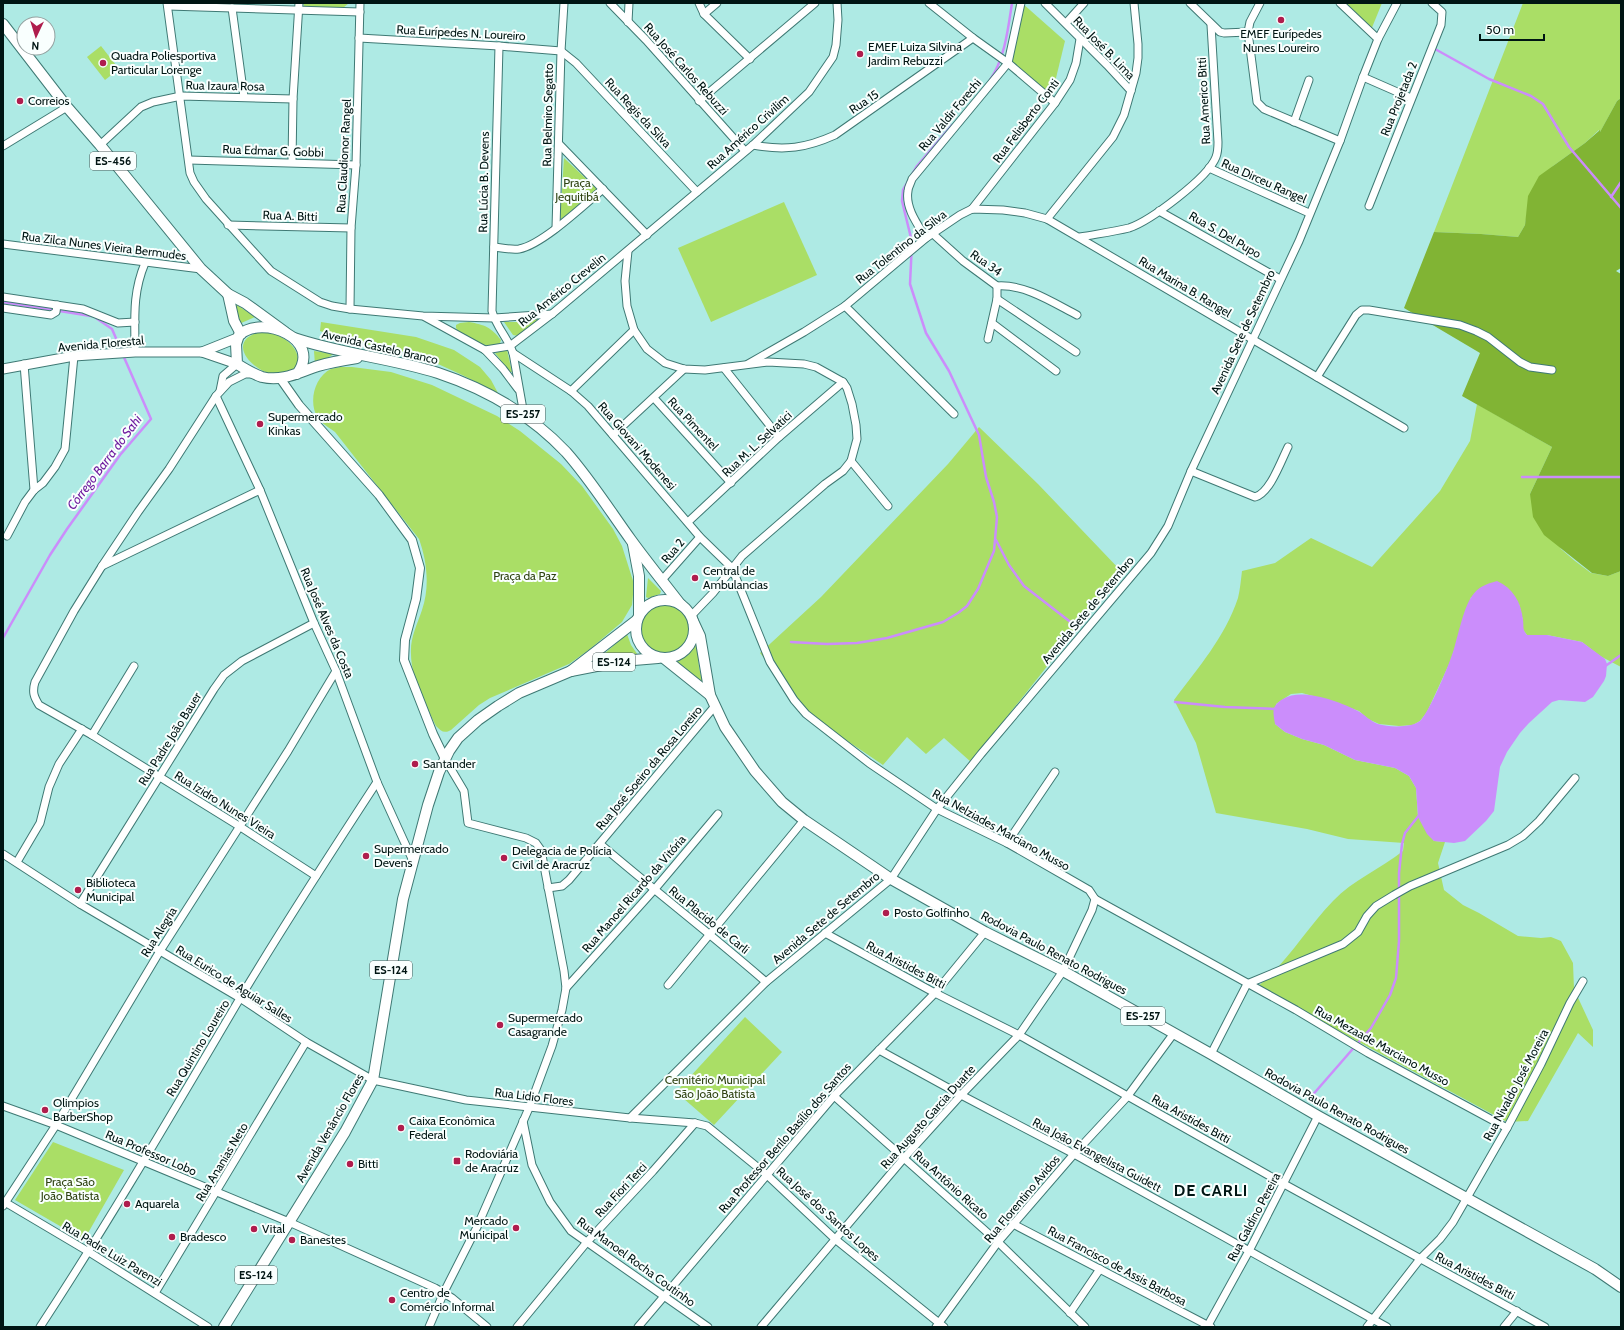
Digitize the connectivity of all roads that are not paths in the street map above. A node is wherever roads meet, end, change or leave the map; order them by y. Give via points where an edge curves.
1 (360, 3) edge
2 (564, 3) edge
3 (610, 3) edge
4 (629, 3) edge
5 (699, 3) edge
6 (717, 3) edge
7 (815, 3) edge
8 (837, 3) edge
9 (930, 3) edge
10 (1021, 3) edge
11 (1045, 3) edge
12 (1084, 3) edge
13 (1134, 3) edge
14 (1190, 3) edge
15 (1260, 3) edge
16 (1340, 3) edge
17 (1397, 3) edge
18 (1432, 3) edge
19 (167, 5) edge
20 (299, 7) edge
21 (232, 8) junction
22 (360, 12) junction
23 (704, 14) junction
24 (628, 22) junction
25 (1066, 23) junction
26 (3, 24) edge
27 (1211, 25) junction
28 (1248, 32) junction
29 (359, 38) junction
30 (973, 38) junction
31 (1080, 39) junction
32 (1378, 39) junction
33 (499, 46) junction
34 (561, 51) junction
35 (750, 58) junction
36 (1008, 63) junction
37 (1363, 77) junction
38 (1309, 80) dead end
39 (1131, 91) junction
40 (181, 96) junction
41 (244, 98) junction
42 (1411, 98) junction
43 (293, 99) junction
44 (699, 101) junction
45 (1056, 103) junction
46 (67, 107) junction
47 (1294, 122) junction
48 (1340, 141) junction
49 (559, 144) junction
50 (100, 145) junction
51 (753, 145) junction
52 (3, 146) edge
53 (745, 151) junction
54 (189, 160) junction
55 (292, 162) junction
56 (356, 165) junction
57 (1209, 168) junction
58 (603, 189) junction
59 (697, 192) junction
60 (1369, 206) dead end
61 (972, 209) junction
62 (1160, 211) junction
63 (1309, 214) junction
64 (1047, 219) junction
65 (228, 225) junction
66 (351, 228) junction
67 (556, 228) junction
68 (933, 234) junction
69 (647, 235) junction
70 (1080, 237) junction
71 (926, 238) junction
72 (3, 244) edge
73 (494, 247) junction
74 (628, 251) junction
75 (145, 263) junction
76 (201, 269) junction
77 (1280, 279) junction
78 (997, 286) junction
79 (228, 294) junction
80 (3, 297) edge
81 (997, 299) junction
82 (57, 305) junction
83 (845, 306) junction
84 (3, 308) edge
85 (350, 309) junction
86 (552, 314) junction
87 (1076, 315) dead end
88 (423, 316) junction
89 (456, 318) junction
90 (494, 318) junction
91 (135, 322) junction
92 (992, 323) junction
93 (634, 330) junction
94 (285, 332) junction
95 (454, 334) junction
96 (239, 336) junction
97 (294, 338) junction
98 (988, 339) dead end
99 (1252, 340) junction
100 (485, 350) junction
101 (511, 350) junction
102 (135, 352) junction
103 (202, 352) junction
104 (1076, 352) dead end
105 (74, 356) junction
106 (365, 356) junction
107 (24, 364) junction
108 (238, 364) junction
109 (748, 364) junction
110 (724, 368) junction
111 (3, 369) edge
112 (684, 369) junction
113 (1552, 370) dead end
114 (1056, 371) dead end
115 (254, 374) junction
116 (297, 374) junction
117 (1317, 377) junction
118 (280, 378) junction
119 (842, 382) junction
120 (519, 390) junction
121 (570, 391) junction
122 (218, 394) junction
123 (654, 398) junction
124 (954, 414) dead end
125 (524, 415) junction
126 (1404, 428) dead end
127 (613, 435) junction
128 (779, 437) junction
129 (1288, 447) dead end
130 (851, 461) junction
131 (1191, 471) junction
132 (731, 483) junction
133 (34, 490) junction
134 (260, 490) junction
135 (888, 506) dead end
136 (688, 522) junction
137 (8, 536) dead end
138 (700, 536) junction
139 (632, 542) junction
140 (102, 566) junction
141 (732, 568) junction
142 (662, 580) junction
143 (681, 605) junction
144 (638, 618) junction
145 (692, 618) junction
146 (314, 623) junction
147 (662, 658) junction
148 (134, 666) dead end
149 (336, 671) junction
150 (571, 671) junction
151 (710, 695) junction
152 (714, 706) junction
153 (82, 729) junction
154 (92, 735) junction
155 (445, 759) junction
156 (1054, 772) dead end
157 (159, 777) junction
158 (1575, 778) dead end
159 (377, 782) junction
160 (937, 809) junction
161 (718, 814) dead end
162 (804, 820) junction
163 (239, 826) junction
164 (1007, 843) junction
165 (600, 844) junction
166 (3, 854) edge
167 (413, 861) junction
168 (17, 862) junction
169 (316, 876) junction
170 (891, 878) junction
171 (548, 888) junction
172 (654, 890) junction
173 (1095, 899) junction
174 (80, 904) junction
175 (985, 932) junction
176 (825, 933) junction
177 (711, 934) junction
178 (160, 951) junction
179 (1063, 971) junction
180 (1583, 981) dead end
181 (766, 982) junction
182 (1247, 984) junction
183 (668, 985) dead end
184 (566, 988) junction
185 (935, 993) junction
186 (240, 998) junction
187 (1174, 1033) junction
188 (1019, 1035) junction
189 (306, 1042) junction
190 (879, 1050) junction
191 (1211, 1054) junction
192 (374, 1080) junction
193 (961, 1095) junction
194 (834, 1096) junction
195 (1127, 1097) junction
196 (3, 1106) edge
197 (529, 1108) junction
198 (1318, 1116) junction
199 (630, 1118) junction
200 (523, 1121) junction
201 (695, 1123) junction
202 (56, 1125) junction
203 (1507, 1128) junction
204 (1074, 1154) junction
205 (904, 1158) junction
206 (143, 1162) junction
207 (767, 1175) junction
208 (1284, 1184) junction
209 (216, 1192) junction
210 (1466, 1198) junction
211 (4, 1203) edge
212 (289, 1222) junction
213 (1013, 1224) junction
214 (835, 1239) junction
215 (587, 1242) junction
216 (998, 1242) junction
217 (89, 1252) junction
218 (1249, 1252) junction
219 (1420, 1259) junction
220 (1100, 1269) junction
221 (1621, 1287) edge
222 (444, 1292) junction
223 (155, 1293) junction
224 (664, 1296) junction
225 (1517, 1311) junction
226 (1070, 1313) junction
227 (1374, 1319) junction
228 (940, 1326) edge
229 (40, 1327) edge
230 (208, 1327) edge
231 (224, 1327) edge
232 (429, 1327) edge
233 (488, 1327) edge
234 (517, 1327) edge
235 (638, 1327) edge
236 (708, 1327) edge
237 (761, 1327) edge
238 (1085, 1327) edge
239 (1209, 1327) edge
240 (1367, 1327) edge
241 (1387, 1327) edge
242 (1504, 1327) edge
243 (1545, 1327) edge

1 - 22 street, Rua Claudionor Rangel
2 - 34 street, Rua Belmiro Segatto
3 - 24 street, Rua José Carlos Rebuzzi
4 - 24 street
5 - 23 street
6 - 23 street
7 - 35 street
8 - 51 street, Rua Américo Crivilim via 836,45 825,71 809,92
9 - 30 street
10 - 36 street, Rua Valdir Forechi
11 - 25 street, Rua José B. Lima
12 - 25 street
13 - 39 street via 1138,58
14 - 27 street
15 - 28 street
16 - 32 street
17 - 32 street, Avenida Sete de Setembro
18 - 42 street, Rua Projetada 2 via 1442,12 1442,24
19 - 21 street
19 - 40 street
20 - 21 street
20 - 22 street
20 - 43 street
21 - 41 street
22 - 29 street, Rua Claudionor Rangel
23 - 35 street
24 - 44 street, Rua José Carlos Rebuzzi
25 - 31 street, Rua José B. Lima
26 - 46 main road, ES-456
27 - 28 street via 1224,33
27 - 57 street, Rua Americo Bitti via 1218,142 1216,158
28 - 47 street via 1257,102 1264,109
29 - 33 street, Rua Eurípedes N. Loureiro
29 - 56 street, Rua Claudionor Rangel
30 - 36 street
30 - 51 street, Rua 15 via 835,135 814,144 786,148
31 - 39 street, Rua José B. Lima
31 - 45 street, Rua Felisberto Conti via 1070,80
32 - 37 street, Avenida Sete de Setembro
33 - 34 street, Rua Eurípedes N. Loureiro
33 - 73 street, Rua Lúcia B. Devens
34 - 49 street, Rua Belmiro Segatto
34 - 59 street, Rua Regis da Silva via 576,63
35 - 44 street
36 - 45 street
36 - 71 street, Rua Valdir Forechi via 912,179 908,192 909,206
37 - 42 street
37 - 48 street, Avenida Sete de Setembro
38 - 47 street
39 - 64 street via 1124,115 1113,137
40 - 41 street, Rua Izaura Rosa
40 - 50 street, Rua Izaura Rosa via 141,107
40 - 54 street
41 - 43 street, Rua Izaura Rosa
42 - 60 street, Rua Projetada 2
43 - 55 street
44 - 53 street, Rua José Carlos Rebuzzi
45 - 61 street, Rua Felisberto Conti
46 - 50 main road, ES-456
46 - 52 street
47 - 48 street
48 - 63 street, Avenida Sete de Setembro
49 - 58 street
49 - 67 street, Rua Belmiro Segatto
50 - 76 main road, ES-456
51 - 53 street, Rua Américo Crivilim
53 - 59 street, Rua Américo Crivilim
54 - 55 street, Rua Edmar G. Gobbi
54 - 65 street via 194,182
55 - 56 street, Rua Edmar G. Gobbi
56 - 66 street, Rua Claudionor Rangel
57 - 62 street, Rua Americo Bitti
57 - 63 street, Rua Dirceu Rangel
58 - 67 street
58 - 69 street
59 - 69 street, Rua Américo Crivilim
61 - 64 street via 1011,211
61 - 68 street, Rua Tolentino da Silva
62 - 70 street, Rua Americo Bitti via 1129,227
62 - 77 street, Rua S. Del Pupo
63 - 77 street, Avenida Sete de Setembro
64 - 70 street
65 - 66 street, Rua A. Bitti
65 - 85 street via 271,271 320,302
66 - 85 street, Rua Claudionor Rangel
67 - 73 street via 530,245 518,249
68 - 71 street, Rua Tolentino da Silva
68 - 78 street, Rua 34 via 963,261
69 - 74 street, Rua Américo Crivilim
70 - 99 street, Rua Marina B. Rangel
71 - 83 street, Rua Tolentino da Silva
72 - 75 street, Rua Zilca Nunes Vieira Bermudes
73 - 90 street, Rua Lúcia B. Devens
74 - 86 street, Rua Américo Crevelin
74 - 93 street via 625,281 627,306
75 - 76 street, Rua Zilca Nunes Vieira Bermudes
75 - 91 street via 136,290
76 - 79 main road, ES-456
77 - 99 street, Avenida Sete de Setembro
78 - 81 street
78 - 87 street, Rua 34 via 1021,288
79 - 94 main road
79 - 96 main road
80 - 82 street
81 - 92 street
81 - 104 street
82 - 84 street via 56,312 52,314
82 - 91 street via 83,309 118,323
83 - 109 street, Rua Tolentino da Silva
83 - 124 street
85 - 88 street
86 - 90 street
86 - 101 street, Rua Américo Crevelin
88 - 89 street
88 - 95 street
89 - 90 street
89 - 95 street via 451,326
90 - 101 street
91 - 102 street
92 - 98 street
92 - 114 street
93 - 112 street via 647,348 665,363
93 - 121 street
94 - 96 main road via 265,328 250,329
94 - 97 main road
95 - 100 street
96 - 103 main road, Avenida Florestal
96 - 108 main road via 236,344
97 - 106 main road, Avenida Castelo Branco / ES-257
97 - 116 main road via 300,345 303,355 302,366
99 - 117 street, Rua Marina B. Rangel
99 - 131 street, Avenida Sete de Setembro
100 - 101 street
100 - 120 street
101 - 120 street
101 - 121 street, Rua Giovani Modenesi
102 - 103 main road, Avenida Florestal
102 - 105 main road, Avenida Florestal
103 - 108 main road, Avenida Florestal
105 - 107 main road, Avenida Florestal
105 - 133 street via 64,449 55,467
106 - 116 main road, ES-257 via 319,366
106 - 125 main road, Avenida Castelo Branco / ES-257 via 409,364 439,373 500,400
107 - 111 main road, Avenida Florestal
107 - 133 street
108 - 115 main road
108 - 122 street via 223,376
109 - 110 street
109 - 119 street via 804,364 822,369
110 - 112 street
110 - 128 street
112 - 123 street
113 - 117 street via 1530,367 1488,337 1460,325 1362,310 1356,315
115 - 118 main road, ES-257
115 - 122 street via 245,374 229,382
116 - 118 main road, ES-257
117 - 126 street, Rua Marina B. Rangel
118 - 155 street via 299,405 379,495 412,540 420,568 416,599 405,640 404,660
119 - 128 street, Rua M. L. Selvatici
119 - 130 street via 847,388 856,425 857,439
120 - 125 street
121 - 127 street, Rua Giovani Modenesi via 588,406
122 - 134 street, Rua José Alves da Costa
122 - 140 street
123 - 127 street
123 - 132 street, Rua Pimentel
125 - 139 main road, Avenida Castelo Branco / ES-257 via 566,452
127 - 136 street, Rua Giovani Modenesi
128 - 132 street, Rua M. L. Selvatici
129 - 131 street via 1267,490 1255,498
130 - 135 street
130 - 141 street via 843,471 742,556
131 - 160 street, Avenida Sete de Setembro via 1168,526 1150,553
132 - 136 street, Rua M. L. Selvatici
133 - 137 street
134 - 140 street
134 - 146 street, Rua José Alves da Costa
136 - 138 street, Rua Giovani Modenesi
138 - 141 street, Rua Giovani Modenesi
138 - 142 street, Rua 2
139 - 142 main road, Avenida Castelo Branco / ES-257
139 - 144 main road, Avenida Castelo Branco / ES-257 via 639,576
140 - 153 street, Rua Izidro Nunes Vieira via 74,611 33,690 38,705
141 - 145 street
141 - 160 street, Rua Nelziades Marciano Musso via 770,662 798,705 839,741
142 - 143 main road, Avenida Castelo Branco / ES-257
143 - 144 main road via 670,600 658,601 646,606
143 - 145 main road
144 - 147 main road via 635,628 639,644 650,655
144 - 150 main road, ES-124
145 - 147 main road via 694,633 687,649 677,656
145 - 151 main road, ES-257 via 700,636
146 - 149 street, Rua José Alves da Costa
146 - 157 street, Rua Padre João Bauer via 242,661 224,675
147 - 150 main road, ES-124 via 622,661
147 - 151 main road
148 - 154 street
149 - 159 street, Rua José Alves da Costa
149 - 163 street, Rua Alegria
150 - 155 main road, ES-124 via 519,693 498,706 458,738
151 - 152 main road, Rodovia Paulo Renato Rodrigues / ES-257
152 - 162 main road, Rodovia Paulo Renato Rodrigues / ES-257 via 736,745 755,771 782,802
152 - 165 street, Rua José Soeiro da Rosa Loreiro
153 - 154 street, Rua Izidro Nunes Vieira
153 - 168 street via 59,764 49,787 40,823
154 - 157 street, Rua Izidro Nunes Vieira
155 - 167 main road, Avenida Venâncio Flores / ES-124 via 428,805
155 - 171 street via 464,791 468,823 536,843 541,850
156 - 164 street
157 - 163 street, Rua Izidro Nunes Vieira
157 - 174 street, Rua Padre João Bauer
158 - 182 street via 1523,836 1394,895 1376,906 1358,932 1343,944
159 - 167 street, Rua José Alves da Costa
159 - 169 street, Rua Quintino Loureiro
160 - 164 street, Rua Nelziades Marciano Musso
160 - 170 street, Avenida Sete de Setembro
161 - 172 street, Rua Manoel Ricardo da Vitória
162 - 170 main road, Rodovia Paulo Renato Rodrigues / ES-257
162 - 177 street
163 - 169 street, Rua Izidro Nunes Vieira
163 - 178 street, Rua Alegria
164 - 173 street, Rua Nelziades Marciano Musso via 1089,890
165 - 171 street, Rua José Soeiro da Rosa Loreiro via 562,886
165 - 172 street, Rua Placido de Carli
166 - 168 street, Rua Eurico de Aguiar Salles
167 - 192 main road, Avenida Venâncio Flores / ES-124 via 398,927
168 - 174 street, Rua Eurico de Aguiar Salles
169 - 186 street, Rua Quintino Loureiro
170 - 175 main road, Rodovia Paulo Renato Rodrigues / ES-257
170 - 176 street, Avenida Sete de Setembro
171 - 184 street
172 - 177 street, Rua Placido de Carli
172 - 184 street, Rua Manoel Ricardo da Vitória
173 - 179 street, Rua Augusto Garcia Duarte
173 - 182 street, Rua Nelziades Marciano Musso
174 - 178 street, Rua Eurico de Aguiar Salles
175 - 179 main road, Rodovia Paulo Renato Rodrigues / ES-257
175 - 185 street, Rua Professor Berilo Basílio dos Santos
176 - 181 street, Avenida Sete de Setembro
176 - 185 street, Rua Aristides Bitti
177 - 181 street, Rua Placido de Carli
177 - 183 street
178 - 186 street, Rua Eurico de Aguiar Salles
178 - 202 street, Rua Alegria
179 - 187 main road, Rodovia Paulo Renato Rodrigues / ES-257
179 - 188 street, Rua Augusto Garcia Duarte
180 - 203 street, Rua Nivaldo José Moreira
181 - 199 street, Avenida Sete de Setembro
182 - 191 street
182 - 203 street, Rua Mezaade Marciano Musso
184 - 197 street via 552,1046
185 - 188 street, Rua Aristides Bitti
185 - 190 street, Rua Professor Berilo Basílio dos Santos
186 - 189 street, Rua Eurico de Aguiar Salles
186 - 206 street, Rua Quintino Loureiro
187 - 191 main road, Rodovia Paulo Renato Rodrigues / ES-257
187 - 195 street, Rua Florentino Avidos
188 - 193 street, Rua Augusto Garcia Duarte
188 - 195 street, Rua Aristides Bitti
189 - 192 street, Rua Eurico de Aguiar Salles
189 - 209 street, Rua Ananias Neto
190 - 193 street, Rua João Evangelista Guidett
190 - 194 street, Rua Professor Berilo Basílio dos Santos
191 - 198 main road, Rodovia Paulo Renato Rodrigues / ES-257
192 - 197 street, Rua Lidio Flores via 466,1100
192 - 212 main road, Avenida Venâncio Flores / ES-124
193 - 204 street, Rua João Evangelista Guidett
193 - 205 street, Rua Augusto Garcia Duarte
194 - 205 street, Rua Antônio Ricato
194 - 207 street, Rua Professor Berilo Basílio dos Santos
195 - 204 street, Rua Florentino Avidos
195 - 208 street, Rua Aristides Bitti
196 - 202 street, Rua Professor Lobo
197 - 199 street, Rua Lidio Flores
197 - 200 street
198 - 208 street, Rua Galdino Pereira
198 - 210 main road, Rodovia Paulo Renato Rodrigues / ES-257
199 - 201 street, Rua Lidio Flores
200 - 215 street, Rua Manoel Rocha Coutinho via 532,1165 550,1202 571,1231
200 - 222 street via 477,1227
201 - 207 street, Rua José dos Santos Lopes via 707,1126 720,1135
201 - 215 street, Rua Fiori Terci
202 - 206 street, Rua Professor Lobo
202 - 211 street, Rua Alegria
203 - 210 street, Rua Nivaldo José Moreira
204 - 213 street, Rua Florentino Avidos
204 - 218 street, Rua João Evangelista Guidett
205 - 214 street, Rua Augusto Garcia Duarte
205 - 216 street, Rua Antônio Ricato
206 - 209 street, Rua Professor Lobo
206 - 217 street, Rua Quintino Loureiro
207 - 214 street, Rua José dos Santos Lopes
207 - 224 street, Rua Professor Berilo Basílio dos Santos
208 - 218 street, Rua Galdino Pereira
208 - 219 street, Rua Aristides Bitti
209 - 212 street, Rua Professor Lobo
209 - 223 street, Rua Ananias Neto
210 - 219 street, Rua Nivaldo José Moreira via 1453,1222
210 - 221 main road, Rodovia Paulo Renato Rodrigues / ES-257 via 1595,1269
211 - 217 street, Rua Padre Luiz Parenzi
212 - 222 street, Rua Professor Lobo
212 - 231 main road, Avenida Venâncio Flores / ES-124
213 - 216 street, Rua Florentino Avidos
213 - 220 street, Rua Francisco de Assis Barbosa
214 - 228 street, Rua José dos Santos Lopes
214 - 237 street, Rua Augusto Garcia Duarte
215 - 224 street, Rua Manoel Rocha Coutinho
215 - 234 street, Rua Fiori Terci
216 - 226 street, Rua Antônio Ricato
216 - 228 street, Rua Florentino Avidos
217 - 223 street, Rua Padre Luiz Parenzi
217 - 229 street, Rua Quintino Loureiro
218 - 227 street, Rua João Evangelista Guidett
218 - 239 street, Rua Galdino Pereira
219 - 225 street, Rua Aristides Bitti
219 - 227 street, Rua Nivaldo José Moreira
220 - 226 street
220 - 239 street, Rua Francisco de Assis Barbosa
222 - 232 street
222 - 233 street, Rua Professor Lobo
223 - 230 street, Rua Padre Luiz Parenzi
224 - 235 street, Rua Professor Berilo Basílio dos Santos
224 - 236 street, Rua Manoel Rocha Coutinho
225 - 242 street
225 - 243 street, Rua Aristides Bitti
226 - 238 street, Rua Antônio Ricato
227 - 240 street, Rua Nivaldo José Moreira
227 - 241 street, Rua João Evangelista Guidett

